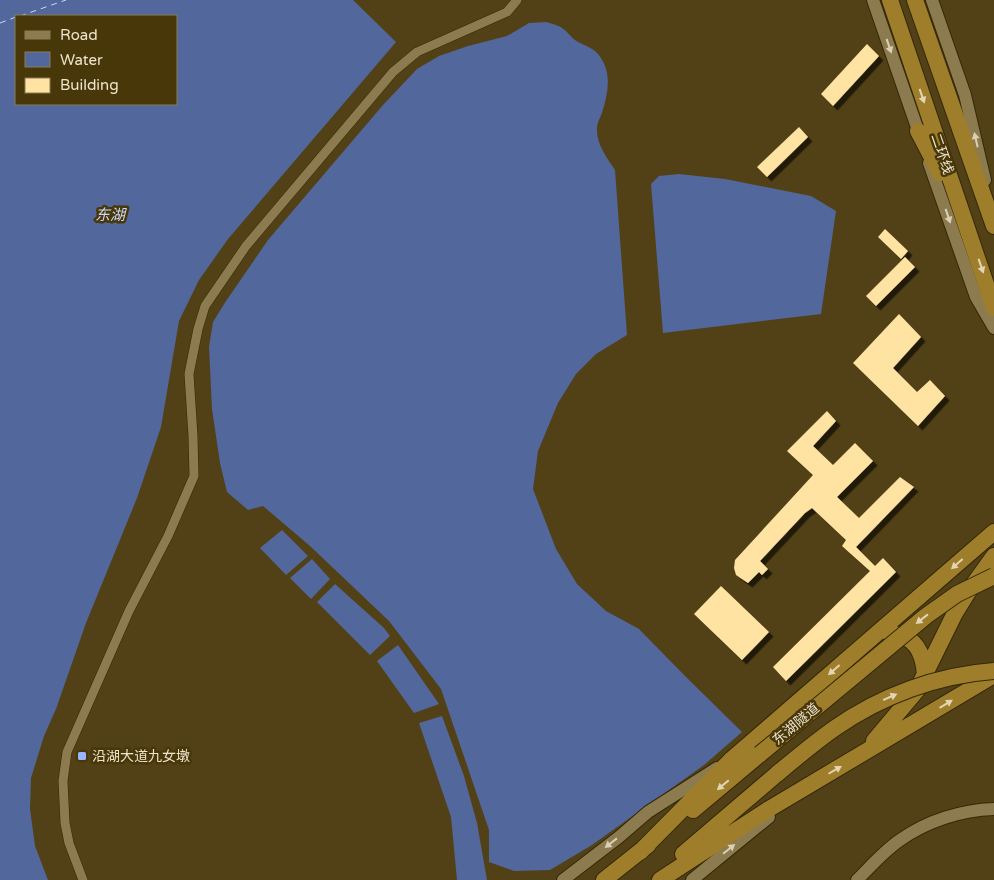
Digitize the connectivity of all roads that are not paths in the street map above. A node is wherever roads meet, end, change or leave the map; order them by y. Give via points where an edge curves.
1 (517, 0) edge
2 (873, 0) edge
3 (890, 0) edge
4 (915, 0) edge
5 (932, 0) edge
6 (918, 131) junction
7 (963, 217) junction
8 (994, 222) edge
9 (994, 226) edge
10 (994, 308) edge
11 (994, 328) edge
12 (994, 532) edge
13 (994, 556) edge
14 (994, 576) edge
15 (869, 639) junction
16 (994, 673) edge
17 (925, 676) junction
18 (862, 754) junction
19 (732, 759) junction
20 (816, 781) junction
21 (994, 809) edge
22 (640, 852) junction
23 (83, 880) edge
24 (563, 880) edge
25 (604, 880) edge
26 (652, 880) edge
27 (660, 880) edge
28 (692, 880) edge
29 (857, 880) edge

1 - 23 street via 507,12 417,52 393,72 246,246 206,306 189,374 194,476 75,732 66,760 63,781 65,823
2 -> 6 main road
3 -> 7 highway, 二环线
4 - 9 highway, 二环线
8 -> 5 main road via 965,96
6 - 7 highway
6 -> 11 main road via 976,297
7 -> 10 highway, 二环线
12 -> 15 highway
13 - 17 highway via 956,613
14 -> 22 highway, 东湖隧道, bridge via 957,594 926,616
15 - 17 highway via 893,634 912,640 922,654
15 -> 19 highway
18 -> 16 highway
26 -> 16 highway, 东湖隧道, bridge via 834,728 907,690 963,675
17 - 18 highway via 906,705
20 -> 18 highway
19 - 22 highway
19 -> 24 main road via 648,812
20 - 27 highway
28 -> 20 main road
21 - 29 main road via 956,814 928,824 900,840
22 - 25 highway, 东湖隧道

